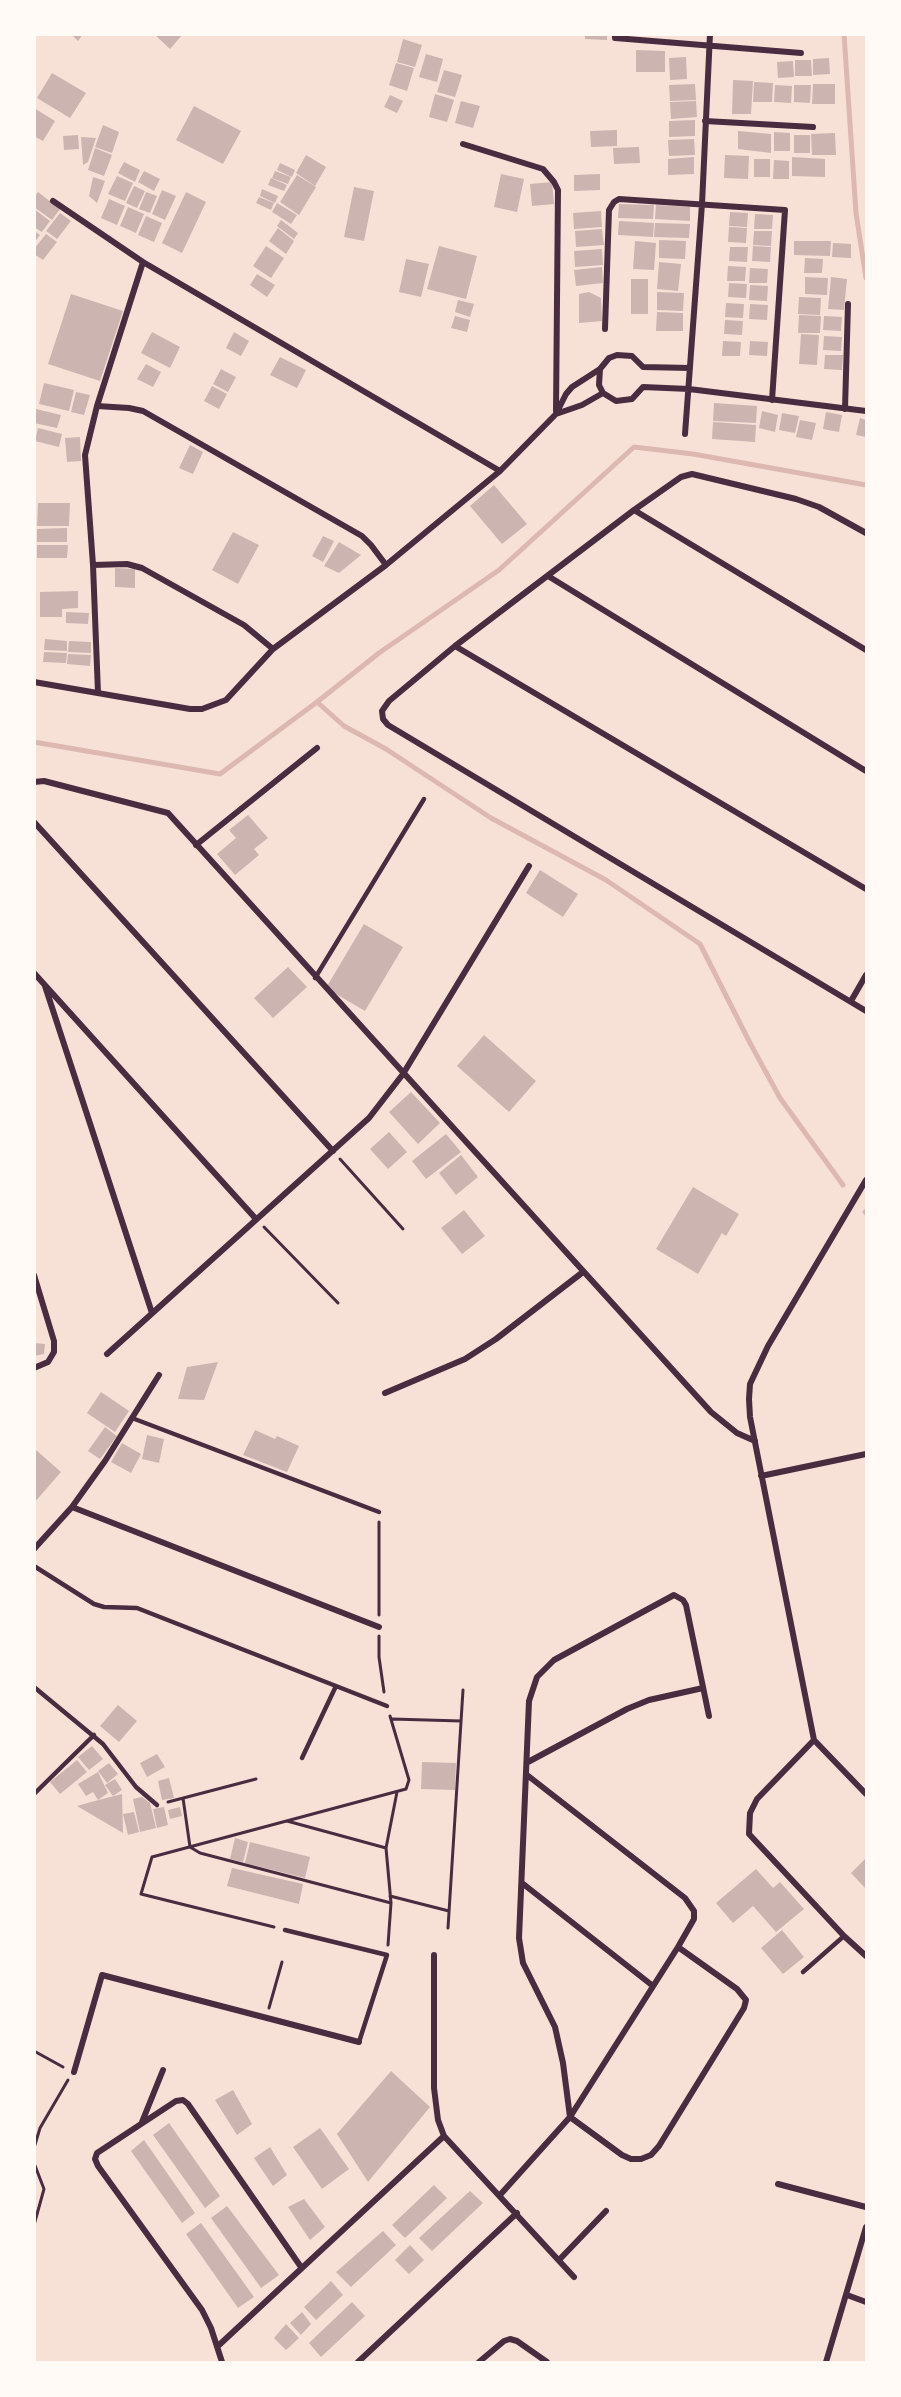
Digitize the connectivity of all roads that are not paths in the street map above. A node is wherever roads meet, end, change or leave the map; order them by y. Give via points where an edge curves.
1 (710, 34) edge
2 (615, 36) edge
3 (709, 46) junction
4 (801, 53) dead end
5 (705, 121) junction
6 (813, 127) dead end
7 (463, 144) dead end
8 (53, 201) dead end
9 (702, 204) junction
10 (143, 262) junction
11 (848, 304) dead end
12 (605, 329) dead end
13 (690, 368) junction
14 (600, 369) junction
15 (688, 389) junction
16 (603, 393) junction
17 (772, 400) junction
18 (97, 406) junction
19 (846, 409) junction
20 (867, 411) edge
21 (556, 414) junction
22 (685, 434) dead end
23 (500, 471) junction
24 (634, 510) junction
25 (867, 533) edge
26 (386, 565) junction
27 (93, 566) junction
28 (548, 576) junction
29 (455, 646) junction
30 (273, 649) junction
31 (867, 651) edge
32 (34, 682) edge
33 (98, 693) junction
34 (316, 748) dead end
35 (867, 771) edge
36 (34, 782) edge
37 (424, 799) dead end
38 (34, 822) edge
39 (196, 845) junction
40 (529, 866) dead end
41 (867, 889) edge
42 (34, 973) edge
43 (867, 975) edge
44 (315, 978) junction
45 (45, 986) junction
46 (851, 1001) junction
47 (867, 1011) edge
48 (403, 1074) junction
49 (333, 1150) junction
50 (867, 1180) edge
51 (256, 1220) junction
52 (583, 1272) junction
53 (34, 1275) edge
54 (37, 1293) edge
55 (152, 1313) junction
56 (107, 1354) dead end
57 (34, 1368) edge
58 (159, 1375) dead end
59 (385, 1393) dead end
60 (132, 1418) junction
61 (755, 1441) junction
62 (867, 1454) edge
63 (761, 1476) junction
64 (72, 1507) junction
65 (379, 1512) road end
66 (34, 1549) edge
67 (34, 1566) edge
68 (379, 1627) road end
69 (336, 1686) junction
70 (34, 1687) edge
71 (703, 1688) junction
72 (387, 1706) road end
73 (710, 1716) dead end
74 (94, 1735) junction
75 (814, 1740) junction
76 (302, 1758) dead end
77 (528, 1762) junction
78 (527, 1775) junction
79 (34, 1794) edge
80 (867, 1794) edge
81 (157, 1805) road end
82 (522, 1883) junction
83 (285, 1930) road end
84 (844, 1936) junction
85 (678, 1947) junction
86 (434, 1955) dead end
87 (867, 1956) edge
88 (803, 1972) dead end
89 (653, 1986) junction
90 (359, 2042) joint
91 (163, 2070) dead end
92 (74, 2072) road end
93 (570, 2117) junction
94 (142, 2123) junction
95 (444, 2136) junction
96 (778, 2184) dead end
97 (500, 2195) junction
98 (867, 2207) edge
99 (606, 2211) dead end
100 (517, 2213) junction
101 (867, 2228) edge
102 (559, 2260) junction
103 (302, 2267) junction
104 (574, 2277) dead end
105 (847, 2295) junction
106 (867, 2302) edge
107 (218, 2346) junction
108 (222, 2362) edge
109 (358, 2362) edge
110 (479, 2362) edge
111 (547, 2362) edge
112 (826, 2362) edge

1 - 3 street
2 - 3 street
3 - 4 street
3 - 5 street
5 - 6 street
5 - 9 street
7 - 21 street via 543,169 558,190
8 - 10 street
9 - 12 street via 619,199 614,202 609,210
9 - 13 street
9 - 17 street via 785,210
10 - 18 street
10 - 23 street
11 - 19 street
13 - 14 street via 643,367 639,360 624,354 609,358
13 - 15 street
14 - 16 street via 598,378
14 - 21 street via 572,387
15 - 16 street via 643,387 632,399 624,401
15 - 17 street
15 - 22 street
16 - 21 street
17 - 19 street
18 - 26 street via 143,411 362,536
18 - 27 street via 85,455
19 - 20 street
21 - 23 street
23 - 26 street
24 - 25 street via 681,477 692,474 796,499 826,510
24 - 28 street
24 - 31 street
26 - 30 street
27 - 30 street via 128,564 142,568 244,625
27 - 33 street
28 - 29 street
28 - 35 street
29 - 41 street
29 - 46 street via 389,701 382,711 388,725
30 - 33 street via 216,706 190,709
32 - 33 street
34 - 39 street
36 - 39 street via 45,781 168,813
37 - 44 lane
38 - 49 street
39 - 44 street
40 - 48 street
42 - 45 street
43 - 46 street
44 - 48 street
45 - 51 street
45 - 55 street
46 - 47 street
48 - 49 street via 369,1118
48 - 52 street
49 - 51 street
50 - 61 street via 750,1384
51 - 55 street
52 - 59 street via 465,1359
52 - 61 street via 711,1412 737,1433
53 - 54 street
54 - 57 street via 54,1341 54,1352 48,1362
55 - 56 street
58 - 60 street
60 - 64 street
60 - 65 lane
61 - 63 street
62 - 63 street
63 - 75 street
64 - 66 street
64 - 68 street
67 - 69 lane via 94,1604 137,1608
69 - 72 lane
69 - 76 lane
70 - 74 lane
71 - 73 street
71 - 77 street via 627,1709
71 - 77 street via 686,1605 679,1597 669,1596 554,1660 537,1677 529,1701
74 - 79 lane
74 - 81 lane via 143,1795
75 - 80 street
75 - 84 street via 757,1799 750,1813 749,1834
77 - 78 street
78 - 82 street
78 - 85 street via 691,1904 694,1919
82 - 89 street
82 - 93 street via 520,1950 555,2027
83 - 90 lane via 387,1955
84 - 87 street
84 - 88 lane
85 - 89 street
85 - 93 street via 737,1989 746,2000 659,2146 651,2155 631,2159
86 - 95 street via 434,2088
89 - 93 street
90 - 92 street via 102,1975
91 - 94 street
93 - 97 street
94 - 103 street via 176,2101 188,2104
94 - 107 street via 97,2153 95,2159 202,2310
95 - 97 street
95 - 103 street
96 - 98 street
97 - 100 street
99 - 102 street
100 - 102 street
100 - 109 street
101 - 105 street
102 - 104 street
103 - 107 street
105 - 106 street
105 - 112 street
107 - 108 street
110 - 111 street via 510,2339

